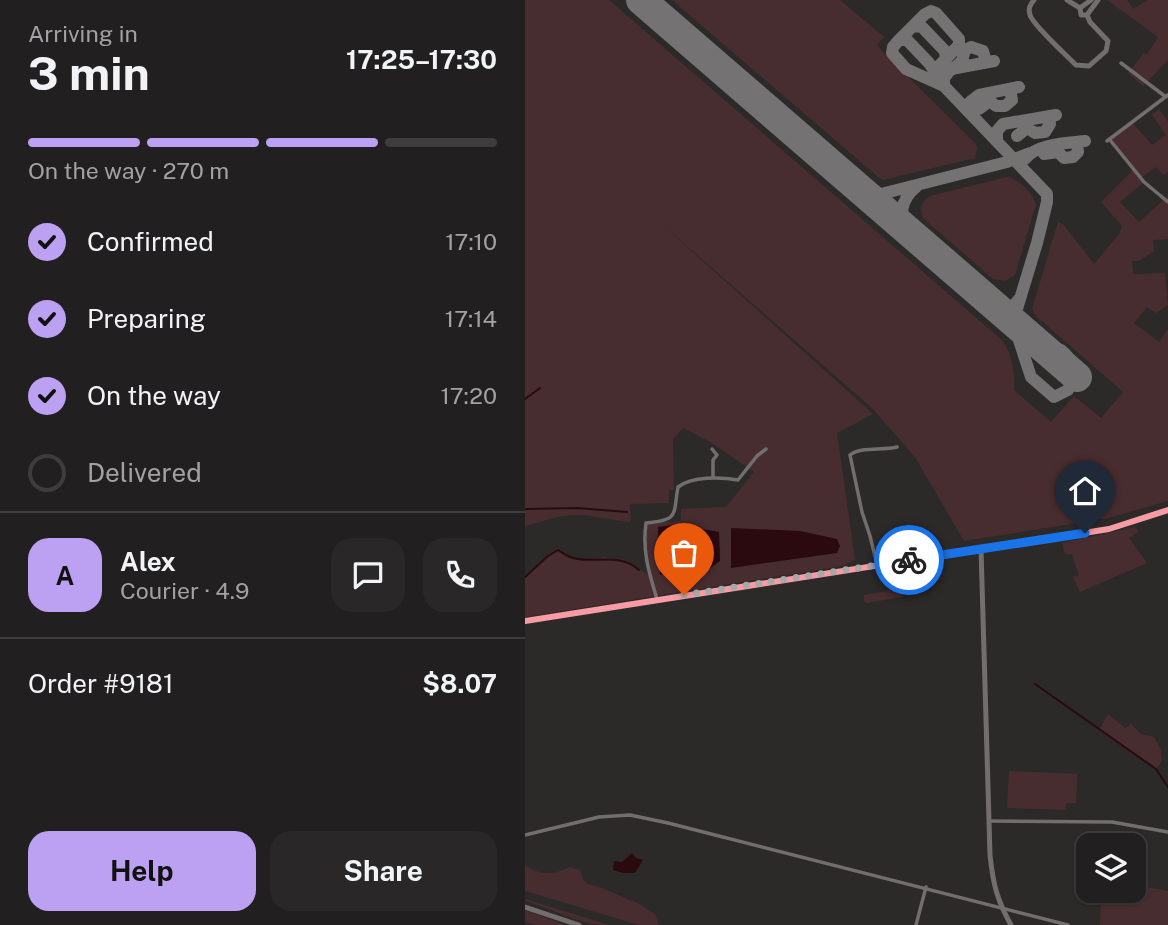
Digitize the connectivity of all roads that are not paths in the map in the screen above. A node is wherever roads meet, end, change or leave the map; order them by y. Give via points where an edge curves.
1 (1034, 0) edge
2 (1067, 0) edge
3 (1091, 0) edge
4 (1098, 0) edge
5 (1085, 10) junction
6 (1121, 63) dead end
7 (1167, 96) edge
8 (1168, 202) edge
9 (897, 447) dead end
10 (712, 449) dead end
11 (766, 449) dead end
12 (713, 478) junction
13 (1168, 510) edge
14 (981, 549) junction
15 (877, 564) junction
16 (657, 599) junction
17 (525, 621) edge
18 (990, 821) junction
19 (1168, 832) edge
20 (525, 835) edge
21 (926, 887) junction
22 (525, 907) edge
23 (1001, 907) junction
24 (579, 925) edge
25 (916, 925) edge
26 (1011, 925) edge
27 (1068, 925) edge

1 - 5 street via 1029,10 1033,20 1081,67 1101,57 1109,44
2 - 5 street
3 - 5 street
4 - 5 street
6 - 7 street
7 - 8 street via 1108,141
9 - 15 street via 857,449 850,454
10 - 12 street via 717,455
11 - 12 street via 738,480
12 - 16 street via 682,484 674,516 646,523 646,562
13 - 14 highway via 1109,528
14 - 15 highway
14 - 18 street
15 - 16 highway
16 - 17 highway
18 - 19 street via 1112,822
18 - 23 street via 993,883
20 - 21 street via 599,817 630,815
21 - 23 street
21 - 25 street
22 - 24 street
23 - 26 street
23 - 27 street

